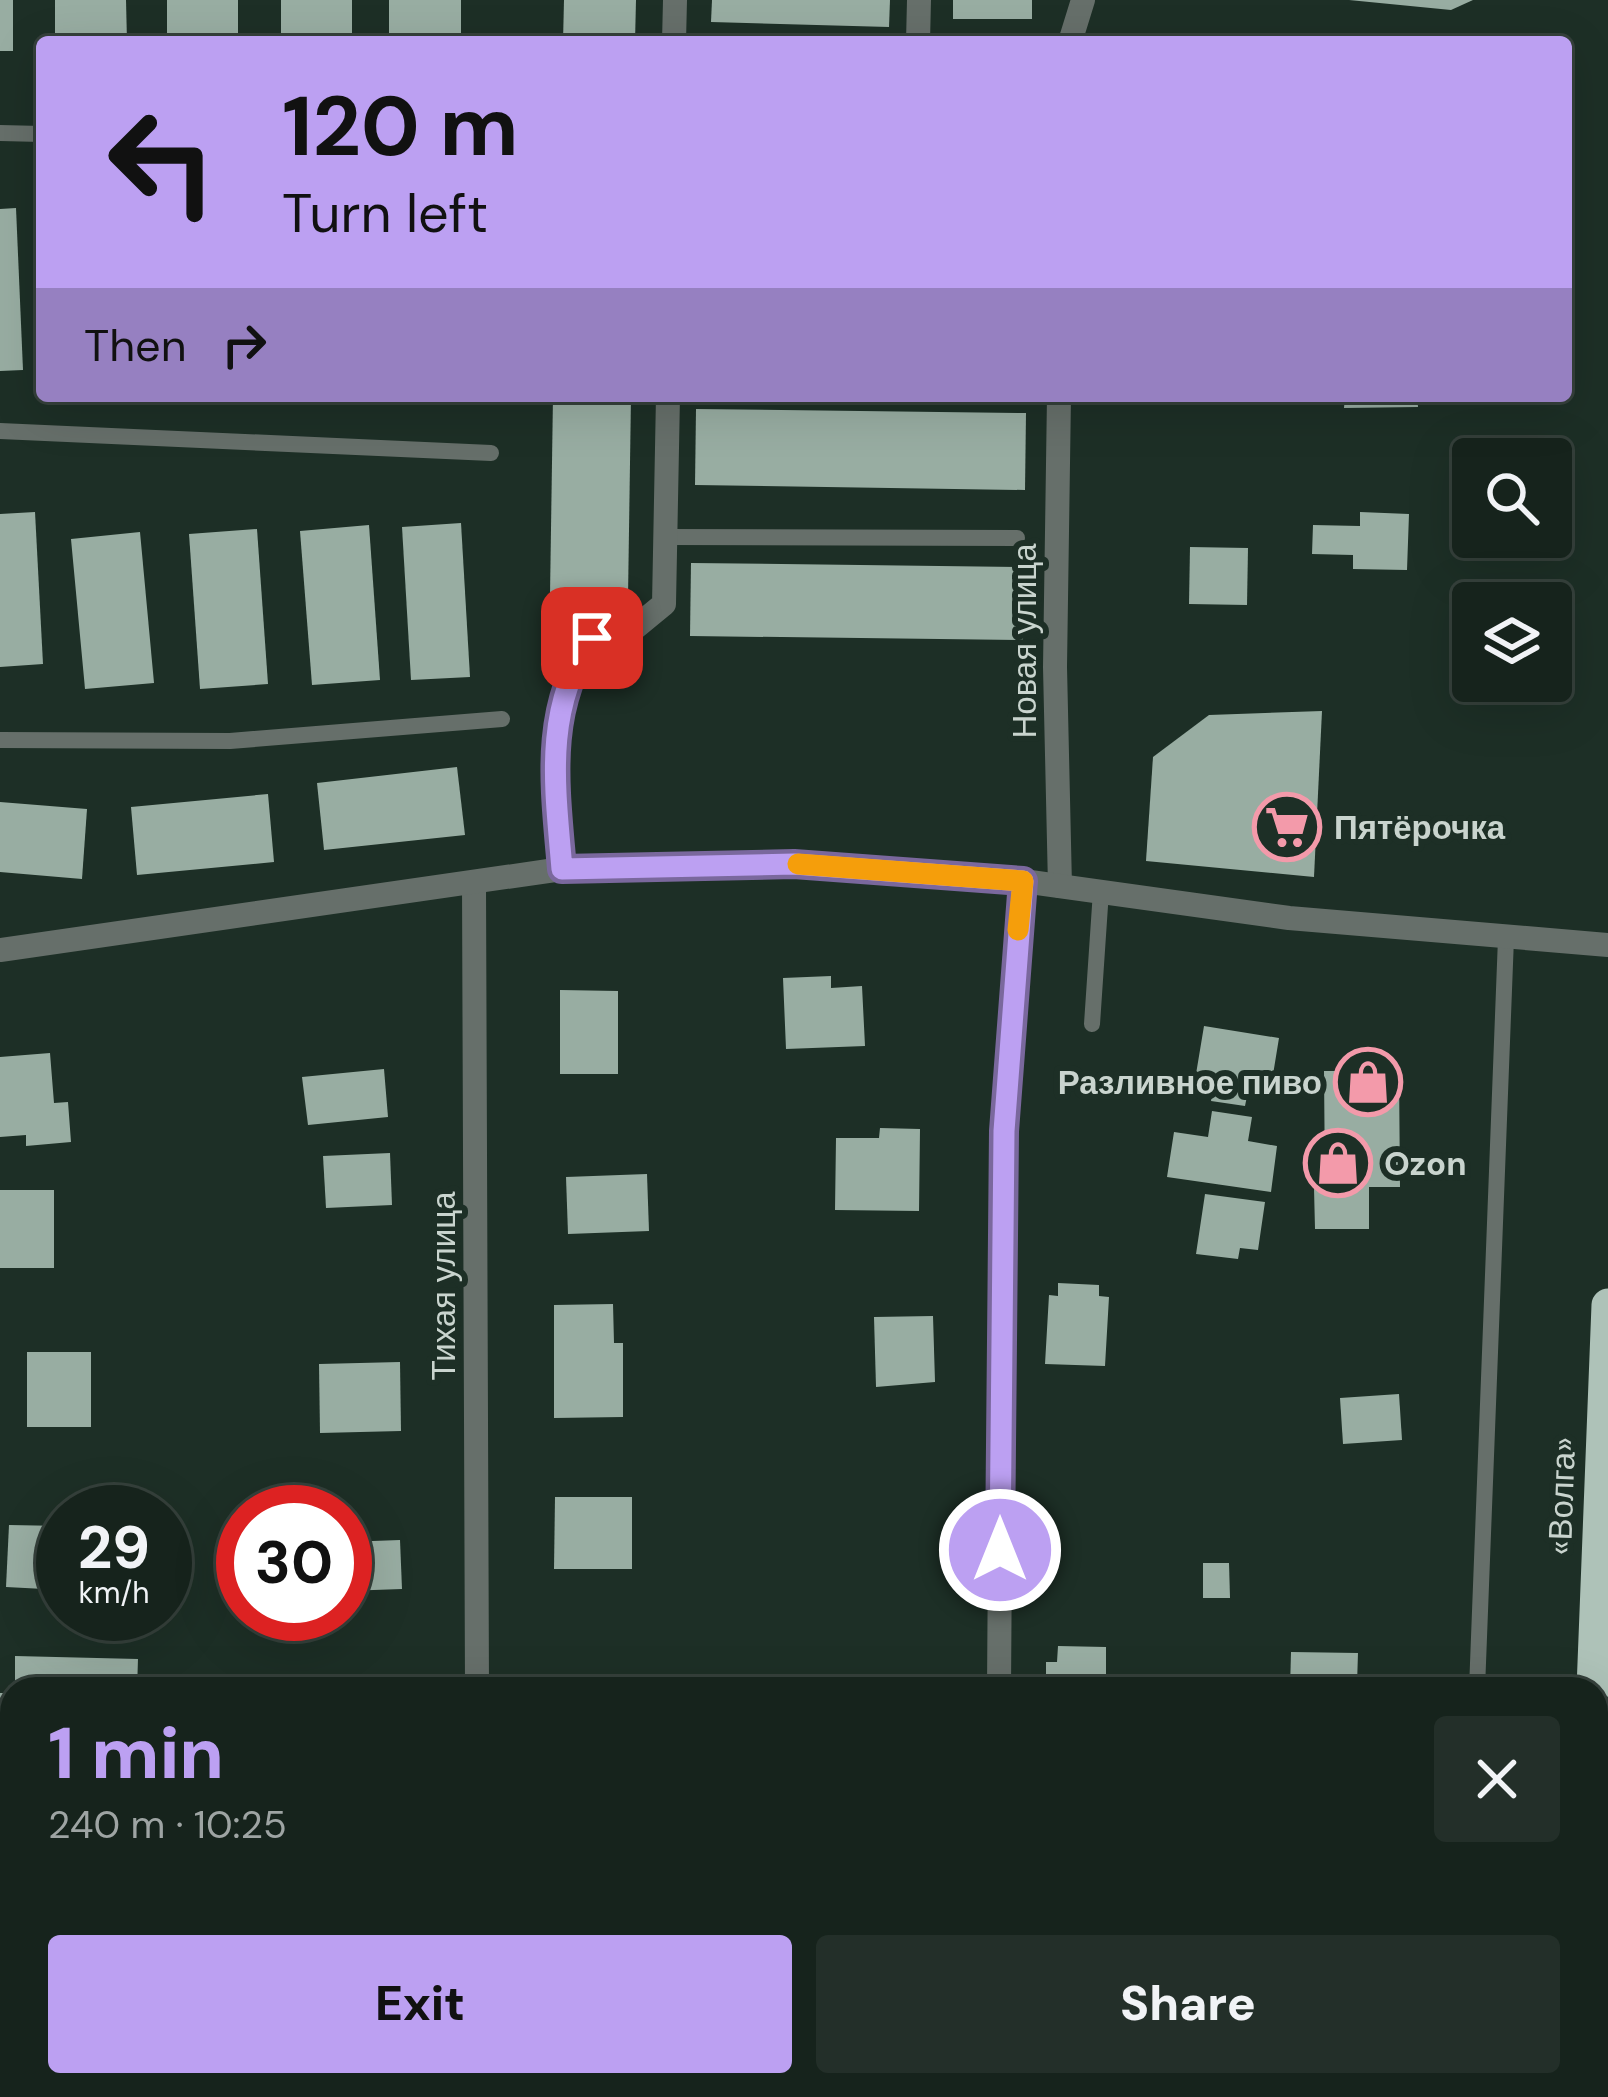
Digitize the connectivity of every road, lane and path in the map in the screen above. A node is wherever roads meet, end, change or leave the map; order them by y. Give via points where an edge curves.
1 (675, 0) edge
2 (919, 0) edge
3 (1083, 0) edge
4 (674, 36) edge
5 (918, 36) edge
6 (1072, 36) edge
7 (0, 133) edge
8 (36, 134) edge
9 (668, 402) edge
10 (1059, 402) edge
11 (0, 431) edge
12 (491, 453) dead end
13 (665, 537) junction
14 (1017, 538) dead end
15 (502, 719) dead end
16 (0, 740) edge
17 (562, 869) junction
18 (1023, 881) junction
19 (474, 884) junction
20 (1060, 886) junction
21 (1101, 891) junction
22 (1506, 938) junction
23 (1608, 945) edge
24 (0, 950) edge
25 (1092, 1024) dead end
26 (1608, 1305) edge
27 (477, 1677) edge
28 (999, 1677) edge
29 (1477, 1677) edge
30 (1593, 1677) edge

1 - 4 street
2 - 5 street
3 - 6 street
7 - 8 lane
9 - 13 street
10 - 20 street, Новая улица
11 - 12 lane
13 - 14 lane
13 - 17 street via 664,604 636,627 592,638 567,675 554,764
15 - 16 lane via 230,741
17 - 18 street via 794,864
17 - 19 street
18 - 20 street
18 - 28 street via 1004,1131
19 - 24 street
19 - 27 street, Тихая улица
20 - 21 street
21 - 22 street
21 - 25 lane
22 - 23 street
22 - 29 lane
26 - 30 highway, «Волга»

